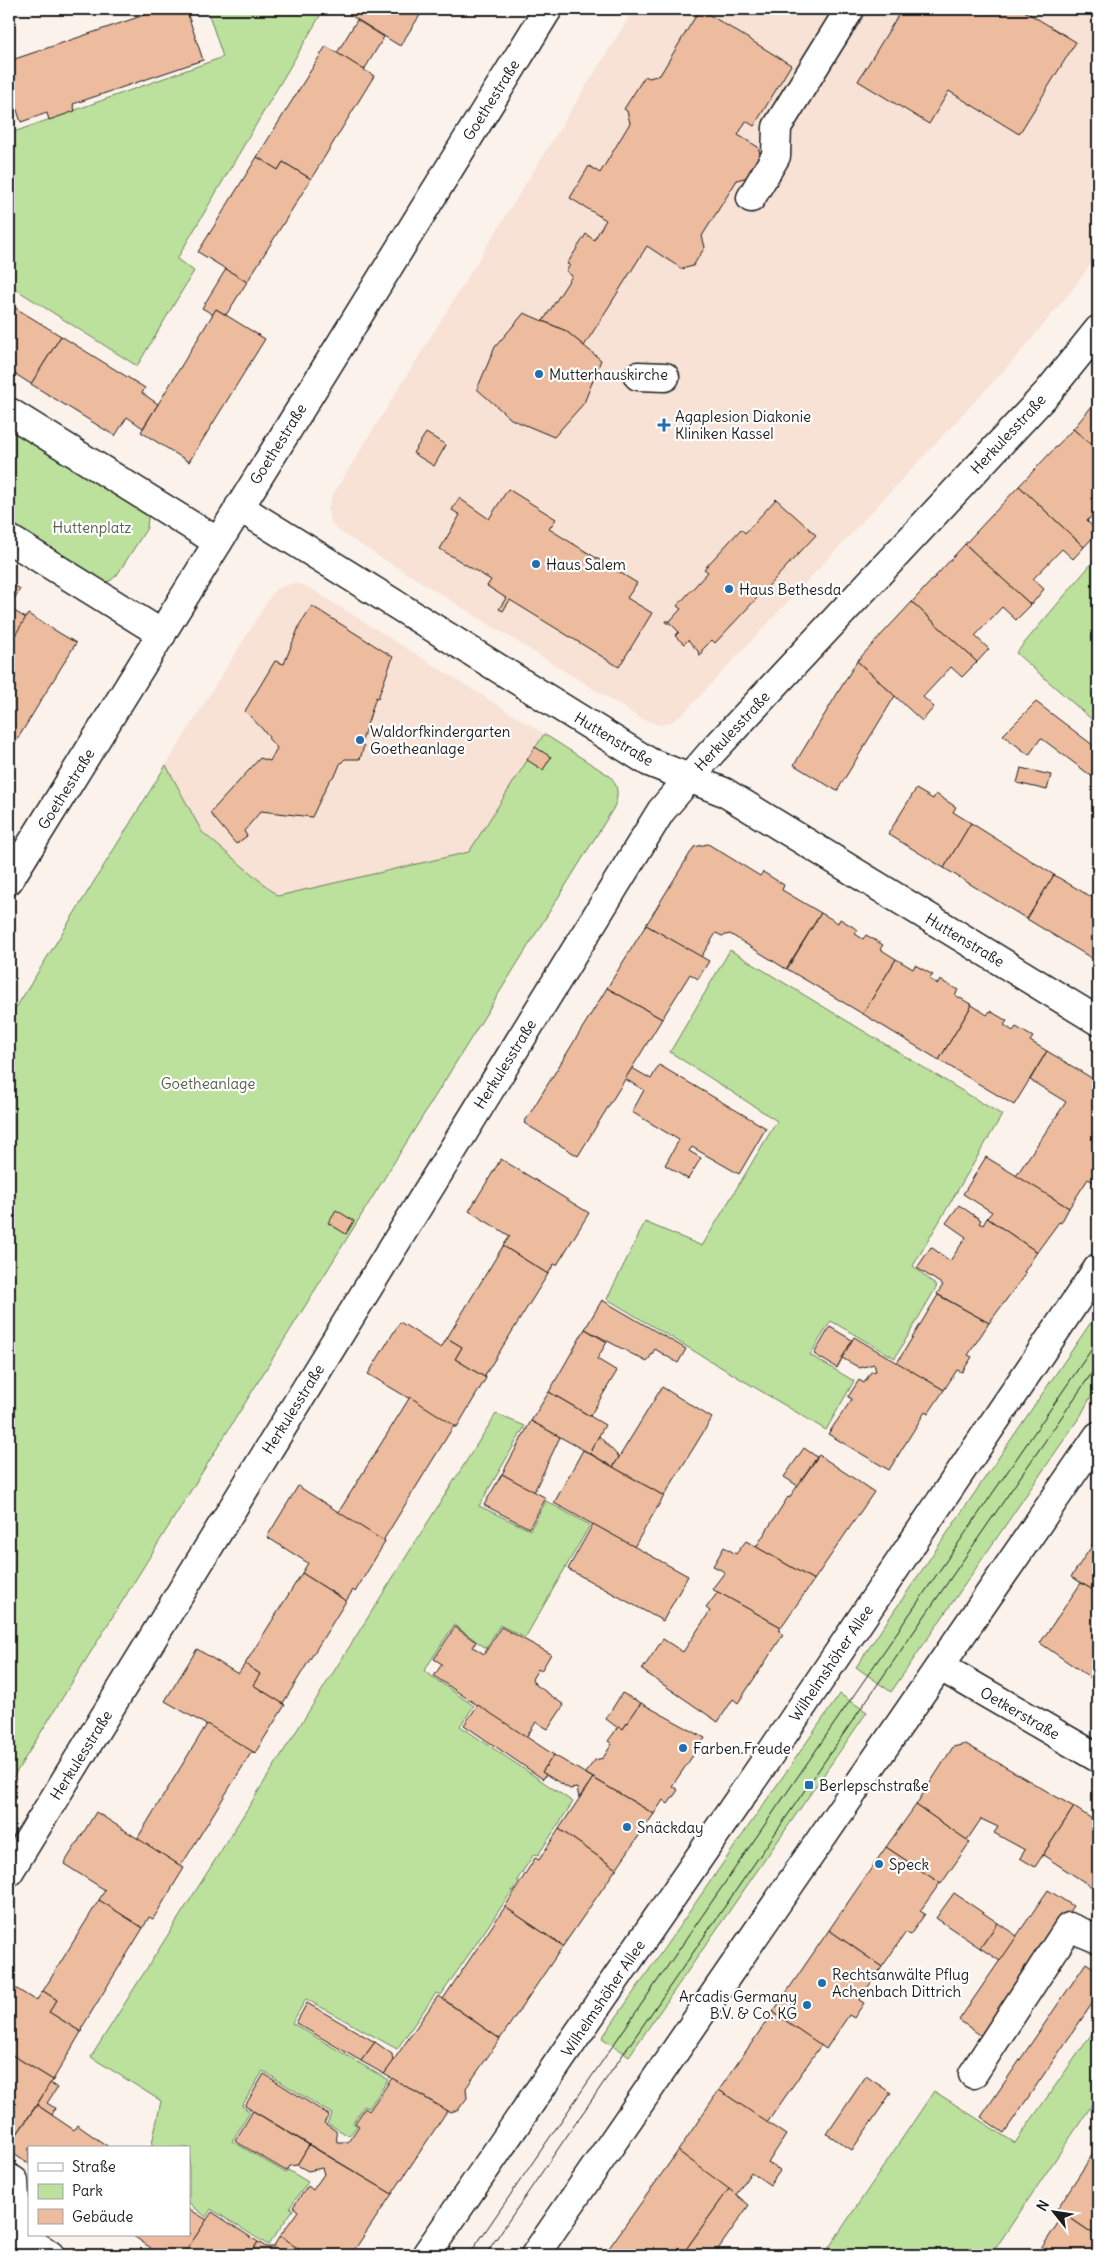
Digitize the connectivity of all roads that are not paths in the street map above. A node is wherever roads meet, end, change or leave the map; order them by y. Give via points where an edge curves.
1 (548, 9) edge
2 (850, 9) edge
3 (751, 198) dead end
4 (1098, 330) edge
5 (9, 412) edge
6 (239, 507) junction
7 (9, 539) edge
8 (218, 542) junction
9 (162, 634) junction
10 (689, 778) junction
11 (9, 880) edge
12 (1098, 1021) edge
13 (1098, 1268) edge
14 (1098, 1436) edge
15 (941, 1667) junction
16 (1098, 1758) edge
17 (9, 1872) edge
18 (1098, 1939) edge
19 (973, 2074) dead end
20 (9, 2178) edge
21 (50, 2255) edge
22 (426, 2255) edge
23 (535, 2255) edge

1 - 6 street, Goethestraße
2 - 3 street via 777,127 776,156
4 - 10 street, Herkulesstraße via 1053,386
5 - 8 street
6 - 8 street, Goethestraße
6 - 10 street, Huttenstraße via 649,762
7 - 9 street
8 - 9 street, Goethestraße
9 - 11 street, Goethestraße
10 - 12 street, Huttenstraße via 730,796
10 - 17 street, Herkulesstraße via 660,811
13 - 22 street, Wilhelmshöher Allee via 762,1766
14 - 15 street
15 - 16 street, Oetkerstraße
15 - 23 street
18 - 19 street via 1068,1927
20 - 21 street via 14,2181 17,2233

